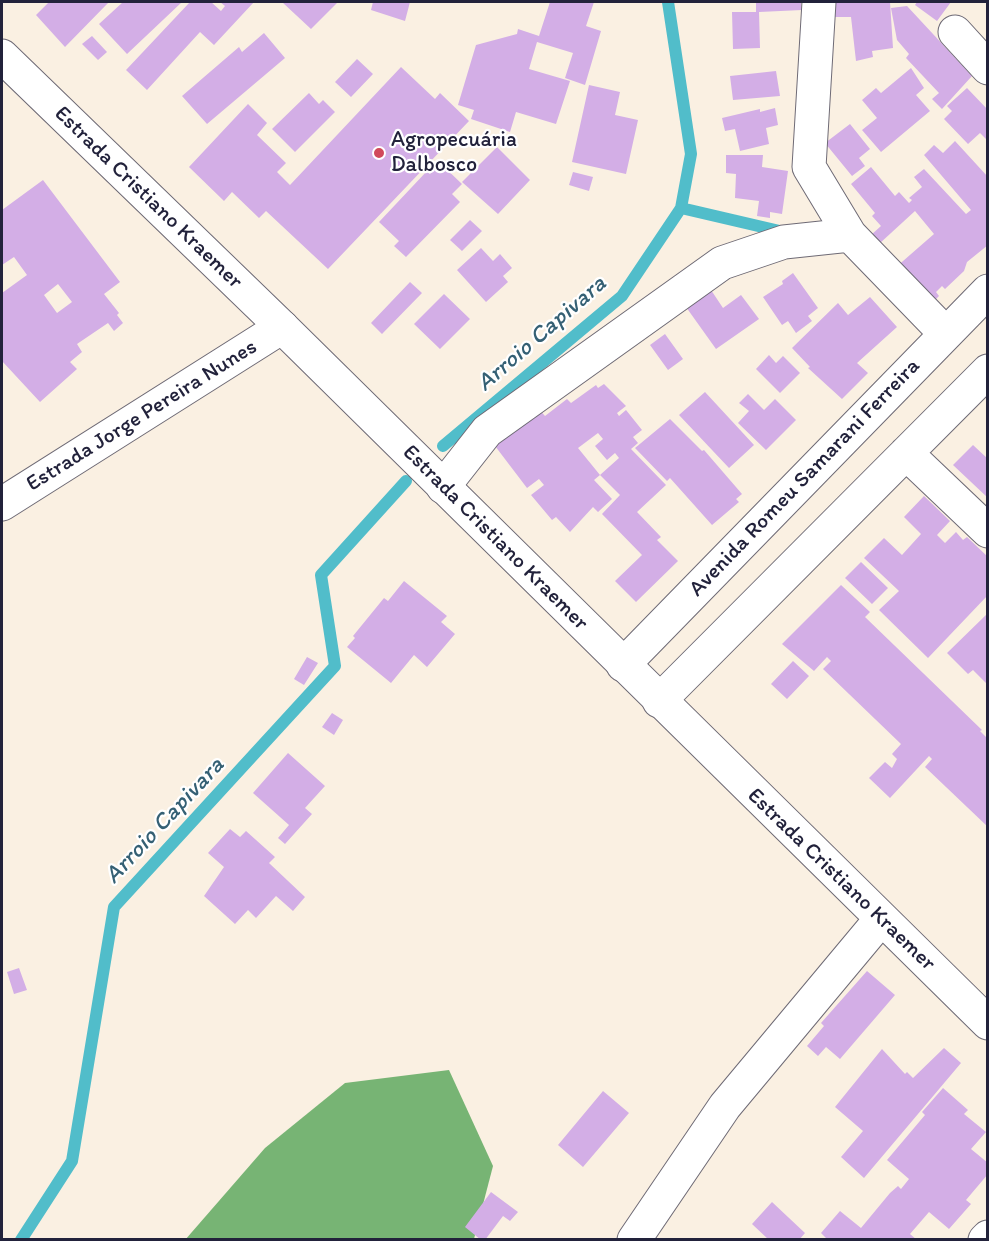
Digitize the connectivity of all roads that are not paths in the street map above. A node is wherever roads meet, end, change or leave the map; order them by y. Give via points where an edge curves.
1 (819, 2) edge
2 (955, 32) dead end
3 (2, 56) edge
4 (987, 68) edge
5 (850, 235) junction
6 (987, 291) edge
7 (282, 327) junction
8 (946, 334) junction
9 (987, 371) edge
10 (906, 453) junction
11 (443, 488) junction
12 (2, 504) edge
13 (987, 531) edge
14 (624, 665) junction
15 (659, 701) junction
16 (881, 919) junction
17 (987, 1023) edge
18 (634, 1239) edge

1 - 5 street via 808,161
2 - 4 street
3 - 7 street, Estrada Cristiano Kraemer
5 - 8 street
5 - 11 street via 784,242 722,263 487,432
6 - 8 street, Avenida Romeu Samarani Ferreira
7 - 11 street, Estrada Cristiano Kraemer
7 - 12 street, Estrada Jorge Pereira Nunes
8 - 14 street, Avenida Romeu Samarani Ferreira
9 - 10 street
10 - 13 street
10 - 15 street
11 - 14 street, Estrada Cristiano Kraemer
14 - 15 street, Estrada Cristiano Kraemer
15 - 16 street, Estrada Cristiano Kraemer
16 - 17 street, Estrada Cristiano Kraemer
16 - 18 street via 725,1106

